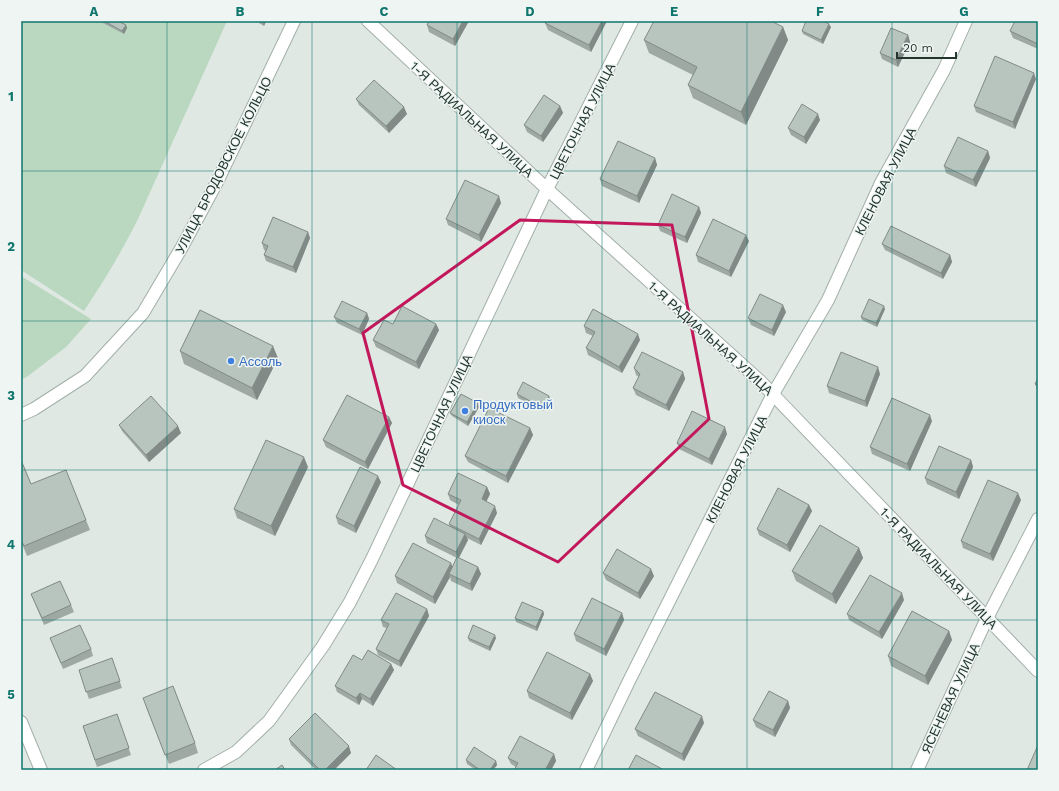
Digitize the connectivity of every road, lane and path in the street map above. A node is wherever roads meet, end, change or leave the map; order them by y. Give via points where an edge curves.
1 (294, 21) edge
2 (368, 21) edge
3 (632, 21) edge
4 (966, 21) edge
5 (547, 189) junction
6 (773, 394) junction
7 (21, 415) edge
8 (1038, 519) edge
9 (987, 618) junction
10 (1038, 671) edge
11 (21, 722) edge
12 (41, 770) edge
13 (204, 770) edge
14 (586, 770) edge
15 (917, 770) edge

1 - 7 street, УЛИЦА БРОДОВСКОЕ КОЛЬЦО via 217,182 142,313 85,376
2 - 5 street, 1-Я РАДИАЛЬНАЯ УЛИЦА
3 - 5 street, ЦВЕТОЧНАЯ УЛИЦА
4 - 6 street, КЛЕНОВАЯ УЛИЦА via 944,70 881,182 828,300
5 - 6 street, 1-Я РАДИАЛЬНАЯ УЛИЦА
5 - 13 street, ЦВЕТОЧНАЯ УЛИЦА via 350,602 323,646 269,721 236,752
6 - 9 street, 1-Я РАДИАЛЬНАЯ УЛИЦА
6 - 14 street, КЛЕНОВАЯ УЛИЦА
8 - 9 street, ЯСЕНЕВАЯ УЛИЦА
9 - 10 street, 1-Я РАДИАЛЬНАЯ УЛИЦА
9 - 15 street, ЯСЕНЕВАЯ УЛИЦА
11 - 12 street

